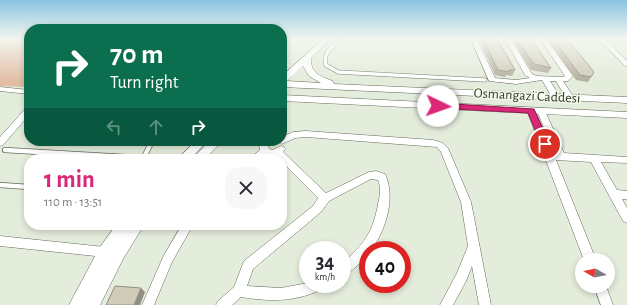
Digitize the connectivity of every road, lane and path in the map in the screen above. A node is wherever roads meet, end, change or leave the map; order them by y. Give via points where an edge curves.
1 (301, 53) edge
2 (311, 53) edge
3 (326, 53) edge
4 (478, 53) edge
5 (516, 53) edge
6 (553, 53) edge
7 (616, 53) edge
8 (307, 57) junction
9 (627, 65) edge
10 (287, 66) edge
11 (287, 76) edge
12 (536, 78) junction
13 (544, 79) junction
14 (558, 79) junction
15 (485, 80) dead end
16 (287, 84) edge
17 (350, 88) junction
18 (0, 89) edge
19 (24, 91) edge
20 (556, 97) junction
21 (287, 98) edge
22 (570, 98) junction
23 (627, 100) edge
24 (536, 111) junction
25 (627, 115) edge
26 (24, 117) edge
27 (287, 138) edge
28 (2, 146) edge
29 (197, 146) edge
30 (212, 146) edge
31 (263, 146) edge
32 (283, 146) edge
33 (265, 151) junction
34 (278, 152) joint
35 (89, 154) edge
36 (189, 154) edge
37 (203, 154) edge
38 (261, 154) edge
39 (550, 156) junction
40 (561, 156) junction
41 (594, 158) junction
42 (627, 160) edge
43 (287, 161) edge
44 (0, 185) edge
45 (24, 187) edge
46 (614, 194) junction
47 (627, 195) edge
48 (325, 198) junction
49 (627, 218) edge
50 (120, 230) edge
51 (135, 230) edge
52 (185, 230) edge
53 (0, 241) edge
54 (474, 246) junction
55 (105, 252) junction
56 (587, 253) edge
57 (351, 264) edge
58 (239, 291) junction
59 (299, 292) edge
60 (603, 293) edge
61 (77, 305) edge
62 (92, 305) edge
63 (148, 305) edge
64 (222, 305) edge
65 (446, 305) edge
66 (485, 305) edge
67 (607, 305) edge

1 - 10 street
2 - 8 street
3 - 15 lane via 326,65 338,72
4 - 12 street via 492,79 528,82
5 - 12 street via 529,75
6 - 14 street via 569,76
7 - 9 street
8 - 11 street
8 - 17 street via 306,66 313,76 331,84
12 - 13 street
13 - 14 street
13 - 20 street
14 - 22 street
16 - 17 street, Osmangazi Caddesi
17 - 20 street, Osmangazi Caddesi
18 - 19 street
20 - 22 street, Osmangazi Caddesi
21 - 24 street, Osmangazi Caddesi
22 - 23 street, Osmangazi Caddesi
24 - 25 street, Osmangazi Caddesi
24 - 39 street
24 - 40 street
26 - 28 street
27 - 54 street via 306,134 440,145 445,150 466,202
28 - 35 lane
29 - 36 street
30 - 37 street
31 - 33 street
32 - 34 street
33 - 34 street via 271,154
33 - 38 street
39 - 40 street
39 - 56 street
40 - 41 street
41 - 42 street
41 - 46 street
43 - 48 street
44 - 45 lane
46 - 47 street
46 - 49 street
48 - 57 street via 371,175 378,174 385,183 383,211 375,235 360,257
48 - 58 street via 317,209 248,265
50 - 55 street
51 - 62 street via 118,254
52 - 63 street via 168,259
53 - 55 street
54 - 65 street via 462,277
54 - 66 street
55 - 61 street
58 - 59 street via 267,295
58 - 64 street
60 - 67 street

